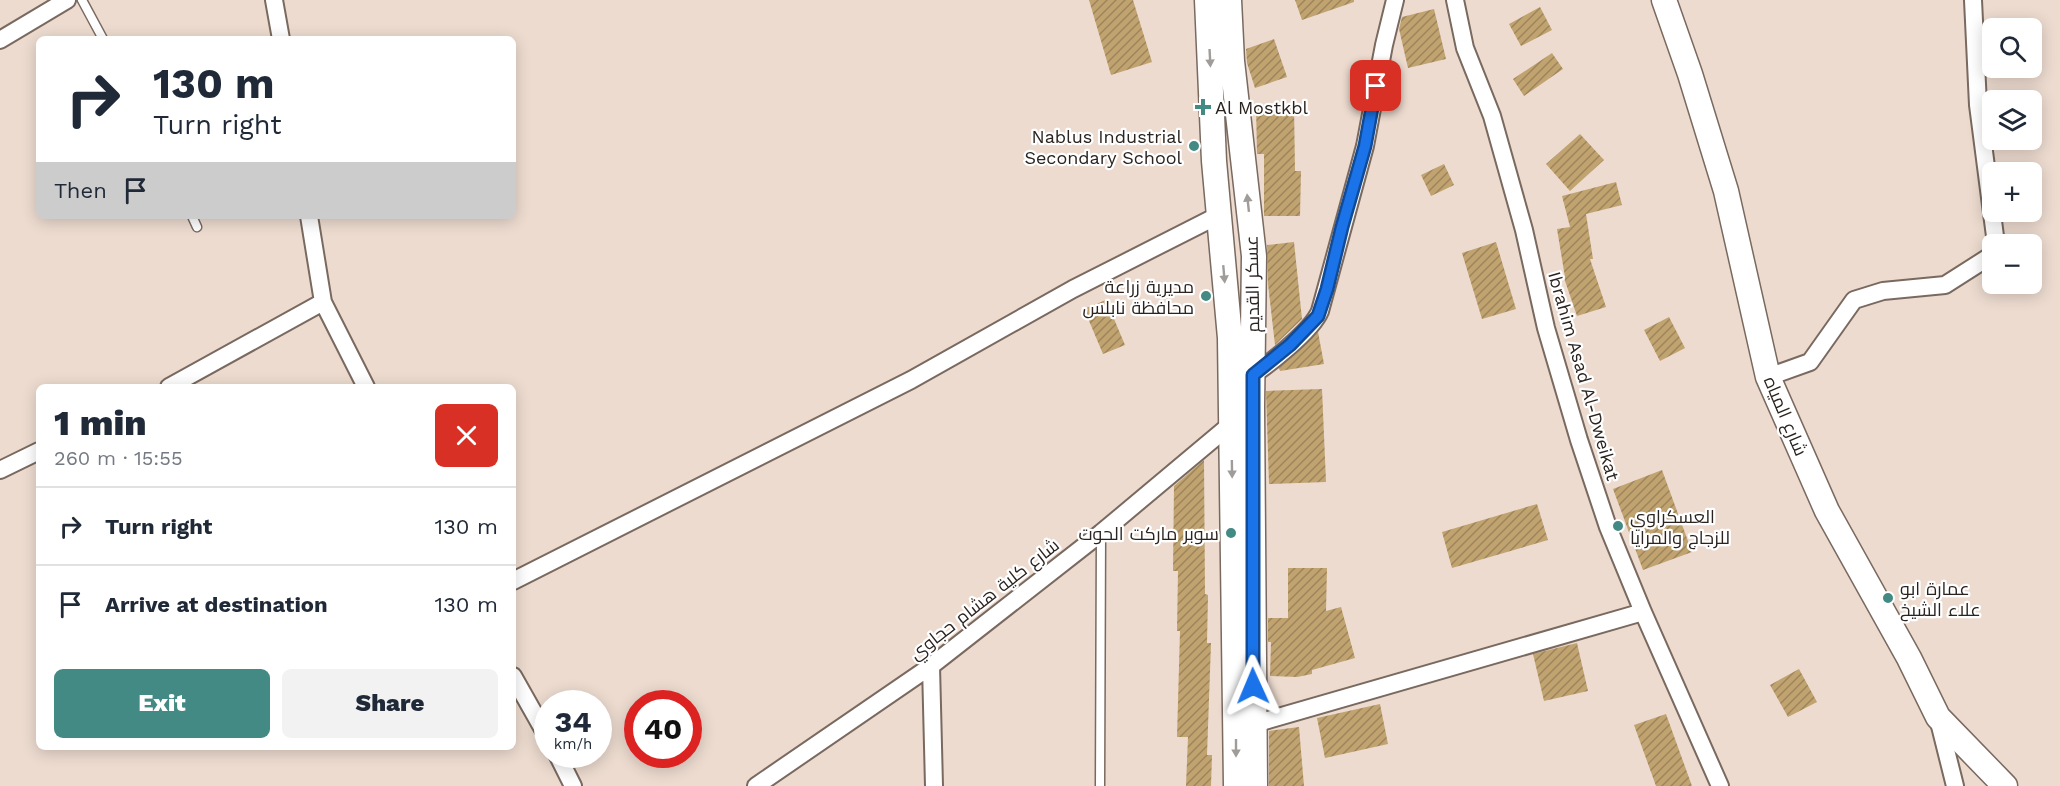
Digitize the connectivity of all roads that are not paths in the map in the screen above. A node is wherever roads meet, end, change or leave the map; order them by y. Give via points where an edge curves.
1 (67, 0) edge
2 (82, 0) edge
3 (274, 0) edge
4 (1207, 0) edge
5 (1229, 0) edge
6 (1395, 0) edge
7 (1455, 0) edge
8 (1664, 0) edge
9 (1973, 0) edge
10 (101, 36) edge
11 (280, 36) edge
12 (0, 40) edge
13 (1219, 215) junction
14 (194, 219) edge
15 (309, 219) edge
16 (197, 226) dead end
17 (1995, 234) edge
18 (1982, 261) edge
19 (322, 302) junction
20 (1253, 375) junction
21 (1768, 377) junction
22 (174, 384) edge
23 (364, 384) edge
24 (1231, 389) junction
25 (1252, 406) junction
26 (1231, 424) junction
27 (36, 452) edge
28 (0, 470) edge
29 (1101, 533) junction
30 (516, 580) edge
31 (1643, 612) junction
32 (931, 666) junction
33 (516, 681) edge
34 (534, 713) edge
35 (1938, 717) junction
36 (1245, 721) junction
37 (564, 768) edge
38 (573, 786) edge
39 (756, 786) edge
40 (934, 786) edge
41 (1100, 786) edge
42 (1236, 786) edge
43 (1255, 786) edge
44 (1720, 786) edge
45 (1955, 786) edge
46 (2006, 786) edge

1 - 12 street
2 - 10 lane
3 - 11 street
4 -> 13 street, عسكر القديم
20 -> 5 street, عسكر القديم via 1254,256 1232,62
6 - 20 street via 1365,146 1320,311 1309,327
7 - 31 street, Ibrahim Asad Al-Dweikat via 1465,48 1492,116 1515,196 1546,328 1579,440
8 - 21 street, شارع المياه via 1726,191
9 - 17 street via 1978,105
13 -> 24 street, عسكر القديم
13 - 30 street via 1073,289 911,380
14 - 16 lane
15 - 19 street
18 - 21 street via 1945,285 1883,291 1854,300 1810,362
19 - 22 street
19 - 23 street
20 - 24 street
20 - 25 street, عسكر القديم
21 - 35 street, شارع المياه via 1827,511
24 - 26 street, عسكر القديم
25 - 26 street, شارع كلية هشام حجاوي
25 - 36 street, عسكر القديم
26 - 29 street, شارع كلية هشام حجاوي
26 -> 36 street, عسكر القديم
27 - 28 street
29 - 32 street, شارع كلية هشام حجاوي
29 - 41 lane
31 - 36 street
31 - 44 street, Ibrahim Asad Al-Dweikat
32 - 39 street, شارع كلية هشام حجاوي
32 - 40 street
33 - 34 street
35 - 45 street
35 - 46 street, شارع المياه
36 -> 42 street, عسكر القديم
36 - 43 street, عسكر القديم
37 - 38 street

